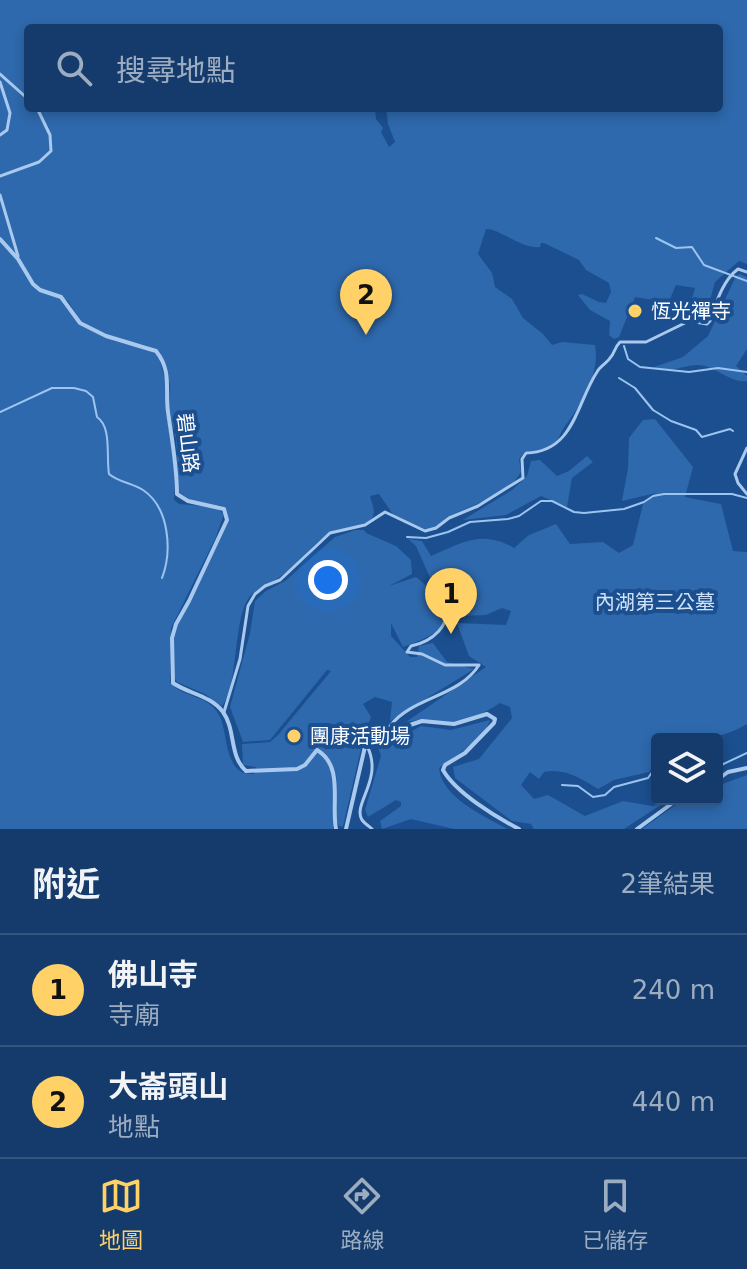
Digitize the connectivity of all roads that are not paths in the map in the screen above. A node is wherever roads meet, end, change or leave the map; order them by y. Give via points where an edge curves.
1 (0, 74) edge
2 (0, 82) edge
3 (24, 95) edge
4 (39, 112) edge
5 (0, 135) edge
6 (0, 176) edge
7 (0, 195) edge
8 (0, 239) edge
9 (18, 259) junction
10 (747, 272) edge
11 (747, 448) edge
12 (747, 494) edge
13 (443, 603) dead end
14 (224, 713) junction
15 (390, 726) junction
16 (366, 745) junction
17 (747, 768) edge
18 (723, 776) edge
19 (670, 805) edge
20 (336, 829) edge
21 (346, 829) edge
22 (372, 829) edge
23 (519, 829) edge
24 (637, 829) edge

1 - 3 street
2 - 5 street via 10,113 7,130
4 - 6 street via 51,151 39,162
7 - 9 street
8 - 9 street, 碧山路
9 - 14 street, 碧山路 via 33,284 61,297 80,323 128,345 156,351 165,366 177,494 224,509 227,520 176,624 173,683 208,698
10 - 14 street via 738,269 732,274 707,324 689,321 646,342 623,340 615,347 563,438 546,451 526,453 523,478 436,528 425,531 385,512 365,525 330,533 280,580 255,594
11 - 12 street via 735,474
13 - 15 street via 443,628 407,652 445,665 479,665
14 - 20 street via 237,760 246,771 297,769 317,750 322,753 335,777
15 - 16 street via 372,729
15 - 23 street via 454,724 492,716 494,723 443,770 476,803
16 - 21 street
16 - 22 street via 374,774 360,816
17 - 18 street
19 - 24 street

